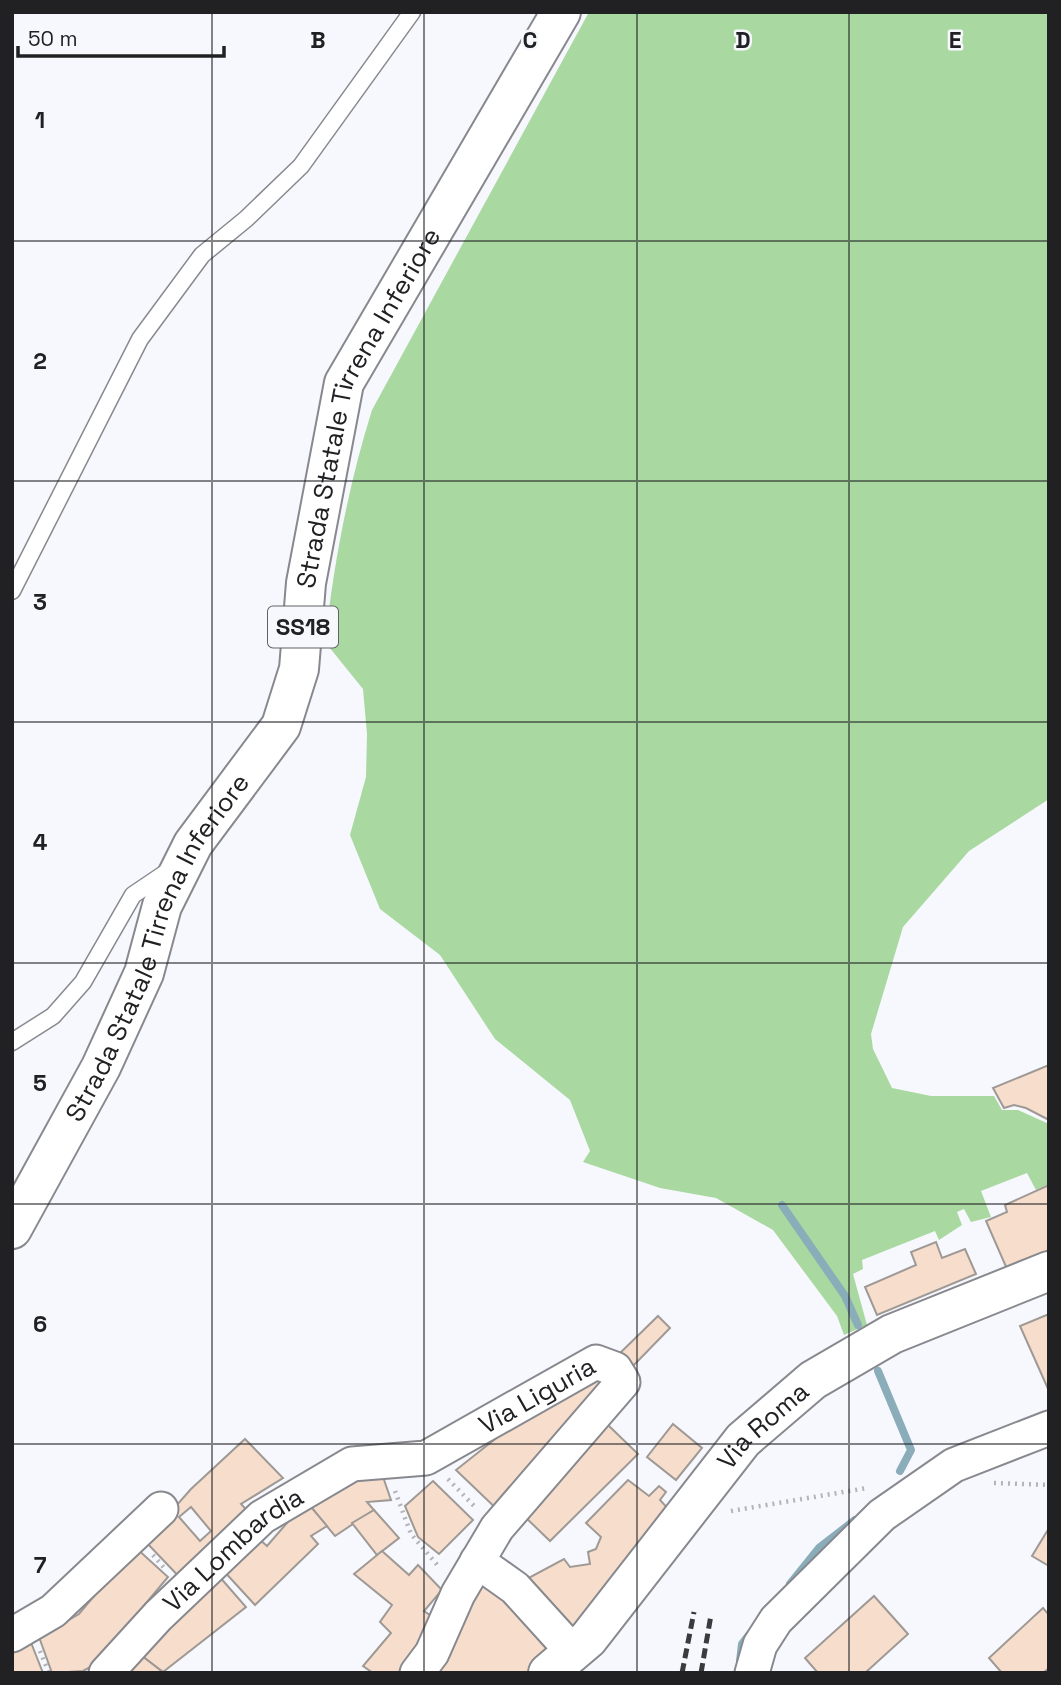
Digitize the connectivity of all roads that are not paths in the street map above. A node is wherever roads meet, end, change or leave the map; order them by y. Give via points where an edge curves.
1 (412, 12) edge
2 (543, 12) edge
3 (561, 12) edge
4 (526, 71) junction
5 (12, 591) edge
6 (186, 859) junction
7 (12, 1042) edge
8 (12, 1229) edge
9 (1049, 1271) edge
10 (1049, 1428) edge
11 (385, 1461) joint
12 (161, 1509) dead end
13 (477, 1561) junction
14 (12, 1635) edge
15 (561, 1662) edge
16 (423, 1670) edge
17 (106, 1673) edge
18 (752, 1673) edge

1 - 5 lane via 301,166 202,255 140,339
2 - 4 lane
3 - 4 main road, Strada Statale Tirrena Inferiore / SS18
4 - 6 main road, Strada Statale Tirrena Inferiore / SS18 via 344,383 306,583 299,669 281,726
6 - 7 lane via 132,895 83,982 53,1016
6 - 8 main road, Strada Statale Tirrena Inferiore / SS18 via 162,906 144,973 102,1067
9 - 15 main road, Via Roma via 892,1334 813,1380 743,1440 588,1639
10 - 18 street via 954,1465 883,1516 776,1620 760,1644
11 - 13 street, Via Liguria via 426,1458 596,1362 615,1368 623,1382 497,1528
11 - 17 street, Via Lombardia via 352,1464 262,1517
12 - 14 street via 53,1611
13 - 15 street via 515,1588
13 - 16 street, Via Liguria

